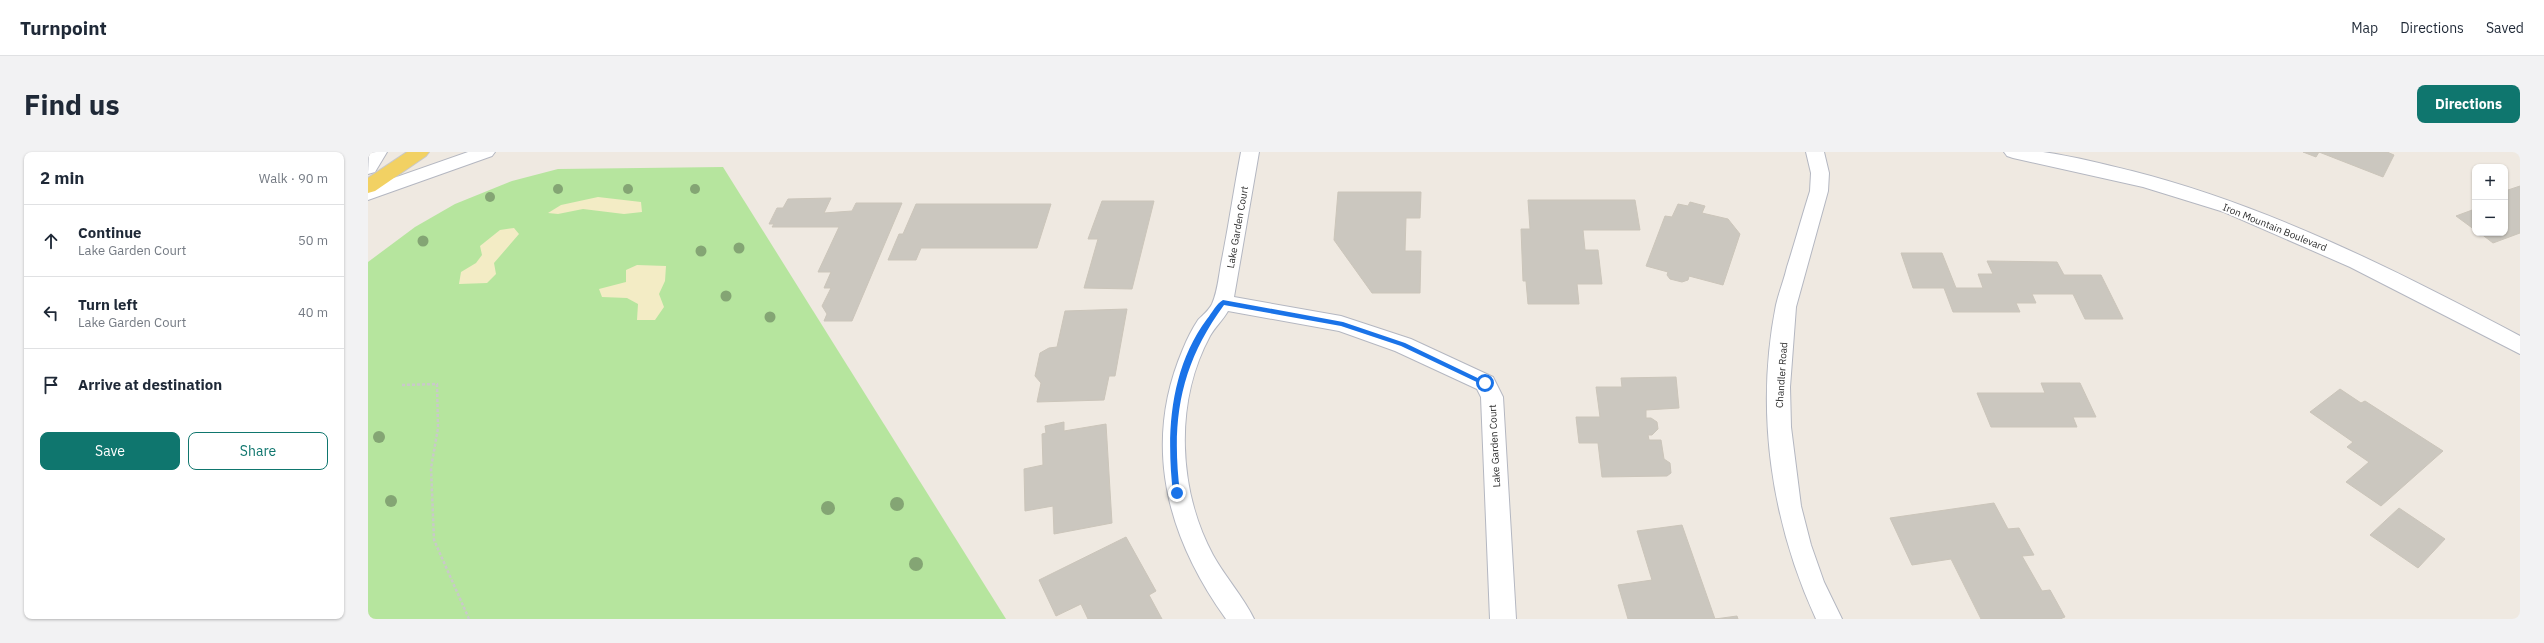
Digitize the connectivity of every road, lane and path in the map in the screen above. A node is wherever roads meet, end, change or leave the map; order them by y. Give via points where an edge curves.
1 (378, 152) edge
2 (420, 152) edge
3 (486, 152) edge
4 (1250, 152) edge
5 (1815, 152) edge
6 (2013, 152) edge
7 (368, 168) edge
8 (368, 187) edge
9 (368, 194) edge
10 (1223, 303) junction
11 (2520, 346) edge
12 (402, 385) dead end
13 (469, 619) edge
14 (1240, 619) edge
15 (1503, 619) edge
16 (1829, 619) edge

1 - 7 street
2 - 8 main road
3 - 9 street
4 - 10 street, Lake Garden Court
5 - 16 street, Chandler Road via 1820,173 1819,191 1786,306 1778,396 1786,498 1803,556
6 - 11 street, Iron Mountain Boulevard via 2101,169 2253,216 2383,274
10 - 14 street, Lake Garden Court via 1203,329 1188,360 1173,424 1172,456 1177,493 1186,526 1202,563 1221,595
10 - 15 street, Lake Garden Court via 1341,324 1403,345 1485,383 1492,397
12 - 13 path via 437,384 438,428 431,468 434,540

